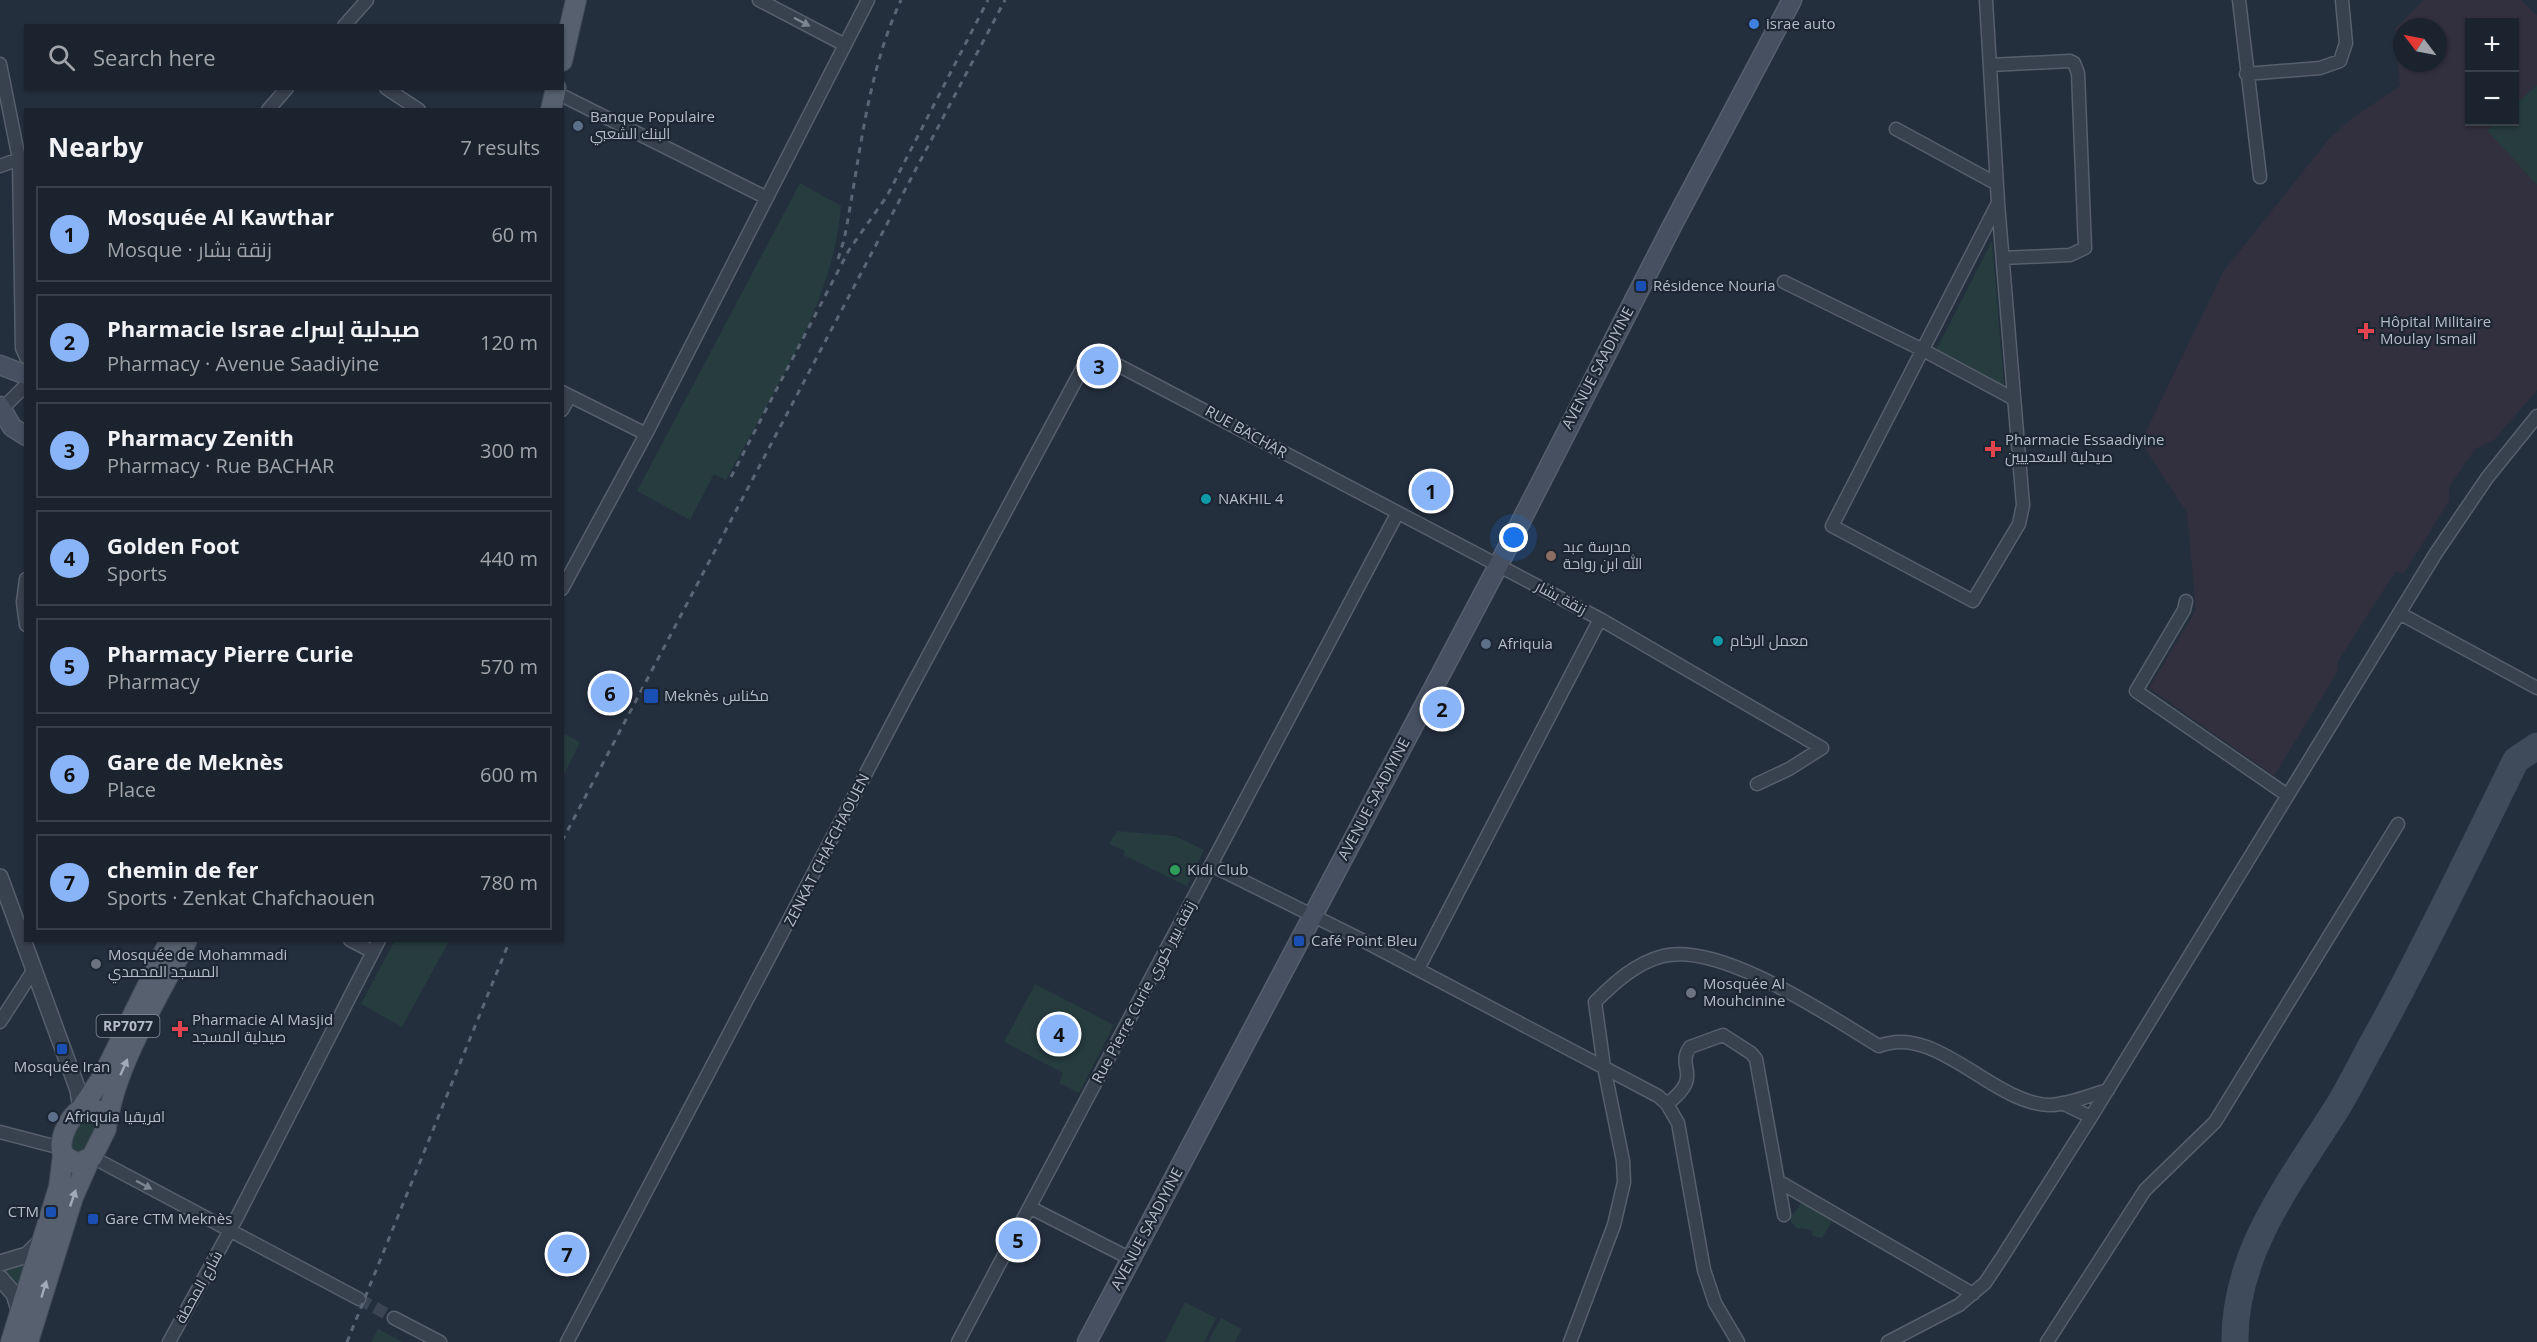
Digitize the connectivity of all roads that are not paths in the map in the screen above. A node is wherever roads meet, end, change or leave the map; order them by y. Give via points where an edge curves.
1 (368, 0) edge
2 (563, 0) edge
3 (576, 0) edge
4 (759, 0) edge
5 (868, 0) edge
6 (1792, 0) edge
7 (1986, 0) edge
8 (2239, 0) edge
9 (2342, 0) edge
10 (346, 24) edge
11 (557, 24) edge
12 (845, 45) junction
13 (564, 52) edge
14 (0, 64) edge
15 (1991, 65) junction
16 (2246, 74) junction
17 (285, 90) edge
18 (389, 90) edge
19 (551, 96) edge
20 (270, 108) edge
21 (416, 108) edge
22 (540, 108) edge
23 (1896, 129) dead end
24 (19, 159) junction
25 (0, 166) edge
26 (2260, 177) dead end
27 (1997, 184) junction
28 (23, 185) edge
29 (767, 198) junction
30 (1998, 203) junction
31 (2003, 258) junction
32 (1785, 282) dead end
33 (1923, 350) junction
34 (24, 352) edge
35 (1092, 361) joint
36 (0, 365) edge
37 (24, 374) edge
38 (24, 387) edge
39 (566, 394) edge
40 (2014, 399) junction
41 (0, 410) edge
42 (2537, 416) edge
43 (646, 434) junction
44 (24, 435) edge
45 (1398, 514) junction
46 (1498, 566) junction
47 (564, 586) edge
48 (24, 594) edge
49 (2186, 601) dead end
50 (24, 610) edge
51 (2399, 613) junction
52 (1600, 619) junction
53 (2537, 688) edge
54 (1757, 784) dead end
55 (2287, 795) junction
56 (2398, 824) dead end
57 (1211, 865) junction
58 (0, 877) edge
59 (1313, 915) junction
60 (24, 935) edge
61 (26, 942) edge
62 (169, 942) edge
63 (186, 942) edge
64 (354, 942) edge
65 (378, 942) edge
66 (373, 952) junction
67 (1418, 969) junction
68 (33, 971) junction
69 (0, 1022) edge
70 (1604, 1067) junction
71 (2108, 1090) junction
72 (2062, 1103) junction
73 (1667, 1104) junction
74 (81, 1109) junction
75 (2091, 1117) junction
76 (107, 1123) junction
77 (0, 1132) edge
78 (62, 1152) junction
79 (91, 1159) junction
80 (1778, 1181) junction
81 (1031, 1208) junction
82 (1784, 1215) dead end
83 (230, 1231) junction
84 (42, 1240) junction
85 (1131, 1259) junction
86 (0, 1263) edge
87 (0, 1278) edge
88 (1973, 1294) junction
89 (359, 1299) tunnel mouth
90 (21, 1313) junction
91 (394, 1318) tunnel mouth
92 (11, 1342) edge
93 (28, 1342) edge
94 (169, 1342) edge
95 (440, 1342) edge
96 (567, 1342) edge
97 (958, 1342) edge
98 (1087, 1342) edge
99 (1570, 1342) edge
100 (1738, 1342) edge
101 (1888, 1342) edge
102 (2047, 1342) edge

1 - 10 street
2 - 11 main road
3 - 13 main road
4 -> 12 street
5 - 12 street
6 - 46 main road, AVENUE SAADIYINE
7 - 15 street
8 - 16 street
9 - 16 street via 2346,43 2340,62 2320,68
12 - 29 street
14 - 24 street
15 - 27 street
15 - 31 street via 2070,61 2078,73 2085,248 2070,255
16 - 26 street
17 - 20 street
18 - 21 street
19 - 22 main road
19 - 29 street via 565,98
23 - 27 street
24 - 25 street
24 - 28 street
27 - 30 street
28 - 34 street
29 - 43 street
30 - 31 street
30 - 33 street
31 - 40 street
32 - 33 street
33 - 40 street
33 - 40 street via 1832,526 1973,602 2019,524 2023,505
35 - 45 street, RUE BACHAR via 1122,367
35 - 96 street, ZENKAT CHAFCHAOUEN via 1083,368 905,699
36 - 37 main road
38 - 41 street
39 - 43 street
41 - 44 main road via 12,427
42 - 51 street via 2487,478
43 - 47 street
45 - 46 street, زنقة بشار
45 - 57 street, Rue Pierre Curie زنقة بيير كوري
46 - 52 street, زنقة بشار
46 - 59 main road, AVENUE SAADIYINE
48 - 50 street
49 - 55 street via 2136,691
51 - 53 street
51 - 55 street
52 - 54 street, زنقة بشار via 1822,748
52 - 67 street
55 - 71 street
56 - 102 street via 2220,1115 2145,1190
57 - 59 street
57 - 81 street, Rue Pierre Curie زنقة بيير كوري
58 - 60 street
59 - 67 street
59 - 85 main road, AVENUE SAADIYINE
61 - 68 street
62 - 74 main road, RP7077 via 103,1076
76 -> 63 main road, RP7077 via 118,1079
64 - 66 street
65 - 66 street, شارع المحطة
66 - 83 street, شارع المحطة
67 - 70 street
68 - 69 street
68 - 74 street via 78,1090
70 - 72 street via 1595,1002 1641,964 1676,954 1726,963 1789,993 1879,1046 1888,1042 1923,1045 2023,1098 2050,1105
70 - 73 street
70 - 99 street via 1624,1182 1614,1225
71 - 72 street
71 - 75 street
72 - 75 street
73 - 80 street via 1685,1089 1690,1047 1723,1035 1751,1053 1756,1059
73 - 100 street via 1678,1123 1685,1149 1709,1290
74 - 76 main road via 98,1108
74 - 78 main road, RP7077 via 62,1139
75 - 88 street via 2001,1259
76 - 79 main road, RP7077
77 - 78 street
78 - 79 main road via 77,1164
78 - 84 main road, RP7077 via 59,1187
79 -> 83 street
93 -> 79 main road, RP7077 via 70,1207
80 - 82 street
80 - 88 street
81 - 85 street
81 - 97 street, Rue Pierre Curie زنقة بيير كوري
83 - 89 street
83 - 94 street, شارع المحطة
84 - 86 street via 27,1255
84 - 90 main road, RP7077
85 - 98 main road, AVENUE SAADIYINE
87 - 90 street via 14,1294
88 - 101 street
90 - 92 main road, RP7077
91 - 95 street

